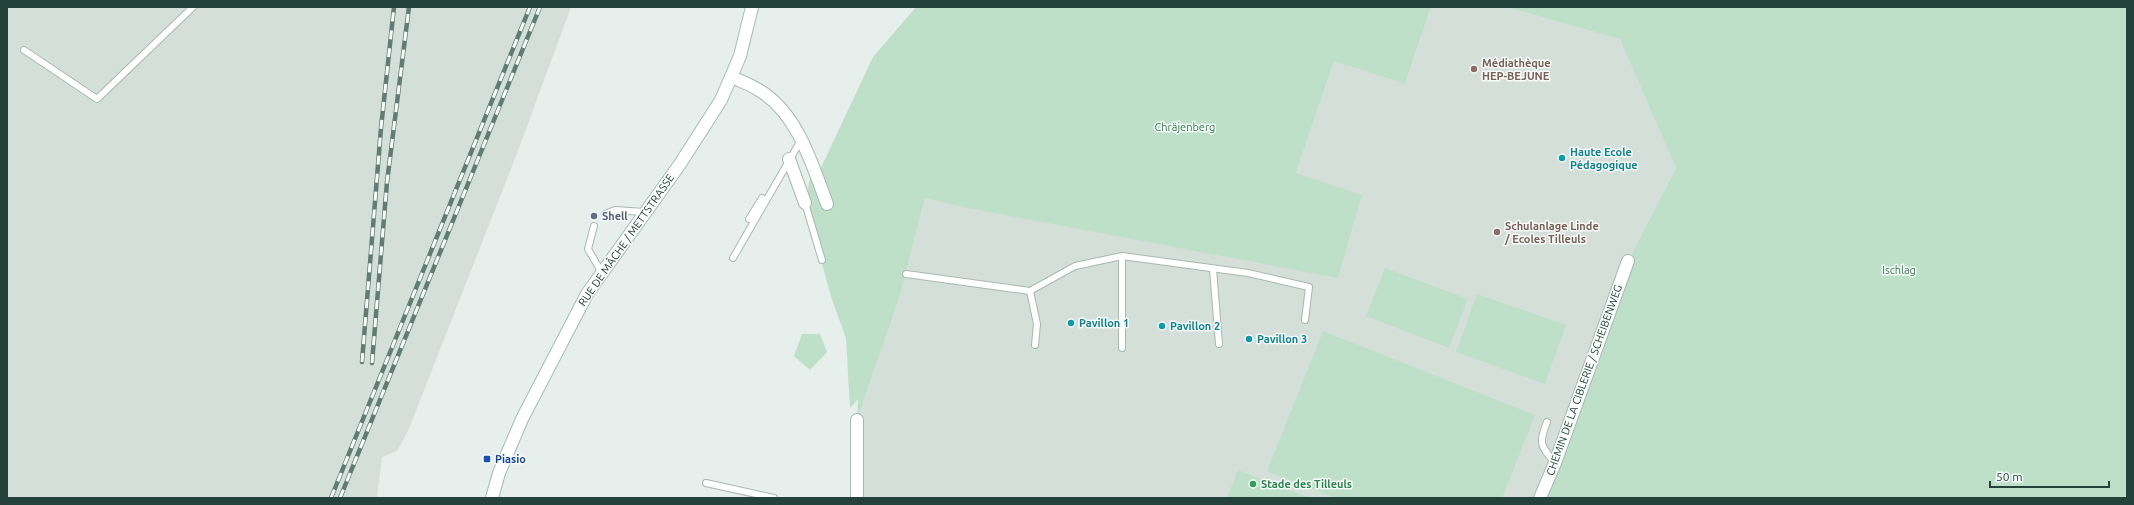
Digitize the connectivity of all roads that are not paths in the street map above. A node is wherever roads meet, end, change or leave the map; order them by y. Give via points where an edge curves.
1 (193, 7) edge
2 (752, 7) edge
3 (24, 50) dead end
4 (732, 78) junction
5 (802, 139) junction
6 (789, 159) junction
7 (805, 203) joint
8 (828, 204) dead end
9 (644, 212) junction
10 (605, 214) dead end
11 (749, 219) dead end
12 (594, 226) dead end
13 (1122, 256) junction
14 (733, 258) dead end
15 (822, 260) dead end
16 (1628, 262) dead end
17 (1213, 269) junction
18 (602, 273) junction
19 (906, 274) dead end
20 (1030, 291) junction
21 (1305, 320) dead end
22 (1219, 344) dead end
23 (1035, 345) dead end
24 (1122, 348) dead end
25 (858, 420) dead end
26 (1547, 422) dead end
27 (1555, 463) junction
28 (706, 483) dead end
29 (492, 498) edge
30 (774, 498) edge
31 (857, 498) edge
32 (1540, 498) edge

1 - 3 lane via 97,99
2 - 4 main road, RUE DE MÂCHE / METTSTRASSE
4 - 5 main road via 758,89 791,122
4 - 9 main road, RUE DE MÂCHE / METTSTRASSE via 706,124
5 - 6 lane
5 - 8 main road
6 - 7 main road
6 - 11 lane
6 - 14 lane
7 - 15 lane
9 - 10 lane via 614,210
9 - 18 main road, RUE DE MÂCHE / METTSTRASSE
12 - 18 lane via 588,249
13 - 17 lane
13 - 20 lane via 1075,266
13 - 24 lane
16 - 27 main road, CHEMIN DE LA CIBLERIE / SCHEIBENWEG
17 - 21 lane via 1248,273 1309,287
17 - 22 lane
18 - 29 main road, RUE DE MÂCHE / METTSTRASSE via 587,294 522,419 499,472
19 - 20 lane
20 - 23 lane via 1037,324
25 - 31 main road
26 - 27 lane via 1541,436 1541,444
27 - 32 main road, CHEMIN DE LA CIBLERIE / SCHEIBENWEG
28 - 30 lane

